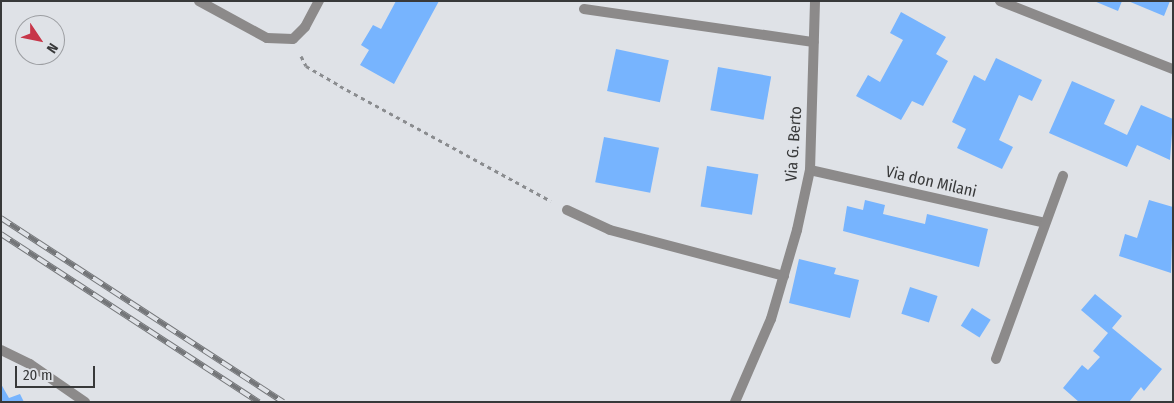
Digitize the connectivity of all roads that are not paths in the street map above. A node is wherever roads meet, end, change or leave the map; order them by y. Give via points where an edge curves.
1 (199, 1) edge
2 (319, 1) edge
3 (815, 1) edge
4 (1000, 1) edge
5 (584, 9) dead end
6 (814, 42) junction
7 (1173, 69) edge
8 (810, 170) junction
9 (1064, 176) dead end
10 (567, 210) road end
11 (1045, 223) junction
12 (784, 276) junction
13 (1, 350) edge
14 (996, 359) dead end
15 (85, 402) edge
16 (734, 402) edge

1 - 2 street via 267,38 293,39 305,27
3 - 6 street, Via G. Berto
4 - 7 street
5 - 6 street
6 - 8 street, Via G. Berto
8 - 11 street, Via don Milani
8 - 12 street, Via G. Berto
9 - 11 street
10 - 12 street via 610,230
11 - 14 street
12 - 16 street, Via G. Berto via 772,319
13 - 15 street via 30,364

